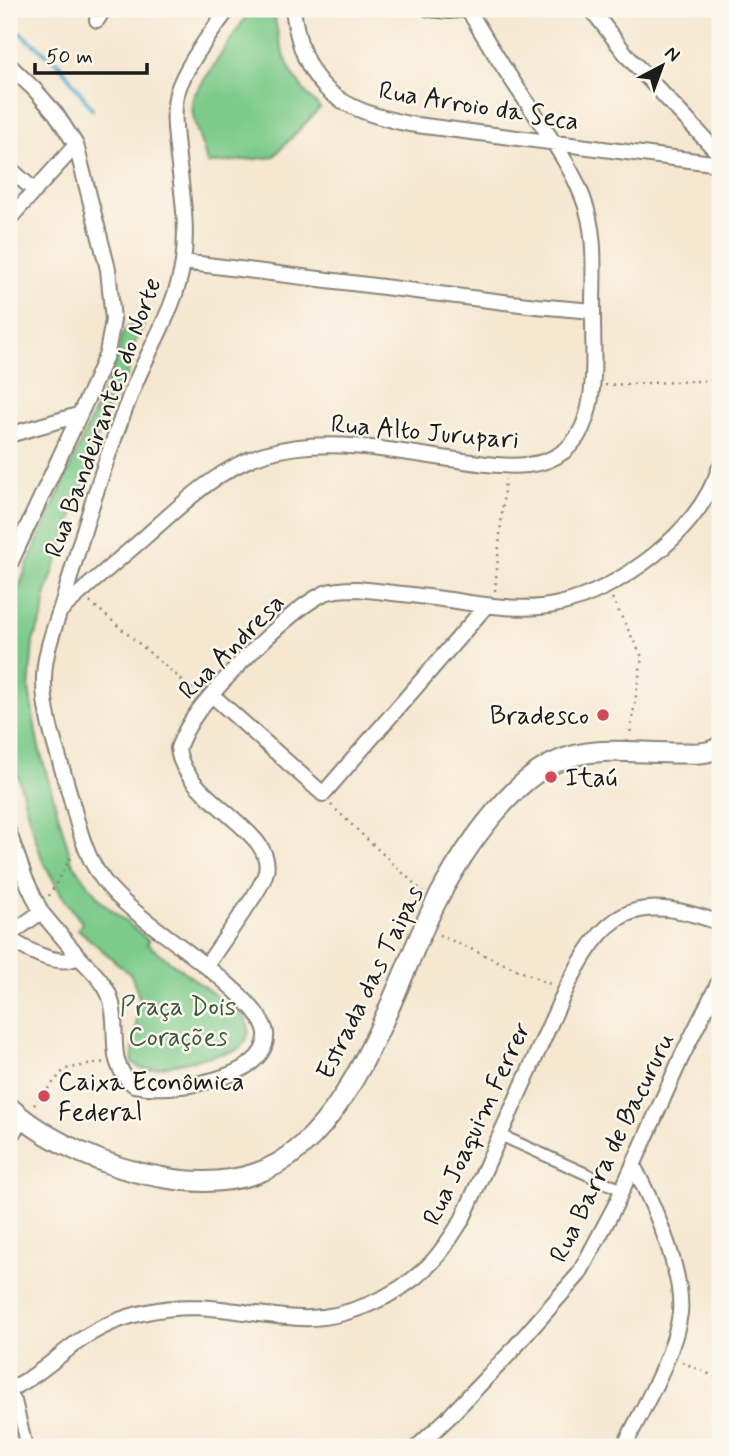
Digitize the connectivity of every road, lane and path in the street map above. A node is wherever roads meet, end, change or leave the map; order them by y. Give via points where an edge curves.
1 (228, 9) edge
2 (293, 9) edge
3 (429, 9) edge
4 (468, 9) edge
5 (591, 9) edge
6 (9, 65) edge
7 (553, 142) junction
8 (76, 145) junction
9 (720, 155) edge
10 (720, 164) edge
11 (9, 168) edge
12 (35, 191) junction
13 (9, 219) edge
14 (183, 262) junction
15 (593, 311) junction
16 (720, 380) edge
17 (594, 385) junction
18 (78, 415) junction
19 (9, 435) edge
20 (506, 466) junction
21 (720, 467) edge
22 (9, 566) edge
23 (606, 586) junction
24 (79, 593) junction
25 (490, 606) junction
26 (59, 612) junction
27 (209, 698) junction
28 (718, 750) edge
29 (627, 751) junction
30 (323, 794) junction
31 (9, 833) edge
32 (82, 838) junction
33 (435, 903) junction
34 (40, 912) junction
35 (720, 923) edge
36 (436, 934) dead end
37 (9, 937) edge
38 (79, 957) junction
39 (206, 966) junction
40 (720, 980) edge
41 (565, 990) junction
42 (115, 1060) junction
43 (15, 1112) edge
44 (500, 1135) junction
45 (9, 1140) edge
46 (633, 1165) junction
47 (622, 1190) junction
48 (667, 1356) junction
49 (720, 1379) edge
50 (9, 1390) edge
51 (27, 1447) edge
52 (417, 1447) edge
53 (624, 1447) edge

1 - 14 street, Rua Bandeirantes do Norte via 178,92 175,117 183,198
2 - 7 street, Rua Arroio da Seca via 306,61 323,86 352,108 409,124
3 - 4 street
4 - 7 street, Rua Alto Jurupari
5 - 9 street via 629,58
6 - 8 street via 56,114
7 - 10 street, Rua Arroio da Seca
7 - 15 street, Rua Alto Jurupari via 588,213 594,259
8 - 12 street
8 - 18 street via 108,270 113,320 107,353
11 - 12 street
12 - 13 street
14 - 15 street
14 - 26 street, Rua Bandeirantes do Norte via 104,469
15 - 17 street, Rua Alto Jurupari
16 - 17 path
17 - 20 street, Rua Alto Jurupari via 586,421 569,445 541,463
18 - 19 street
18 - 22 street
20 - 24 street, Rua Alto Jurupari via 348,446 287,448 264,454 229,469 209,484
20 - 25 path
21 - 23 street, Rua Andresa via 707,496 682,530 644,563
23 - 25 street, Rua Andresa via 558,604
23 - 29 path via 642,657
24 - 26 street, Rua Alto Jurupari
24 - 27 path
25 - 27 street, Rua Andresa via 357,589 326,593 293,614
25 - 30 street
26 - 32 street, Rua Bandeirantes do Norte via 48,650 45,695 53,741
27 - 30 street
27 - 39 street, Rua Andresa via 190,722 178,748 183,769 244,828 262,848 268,863 258,889
28 - 29 main road, Estrada das Taipas
29 - 33 main road, Estrada das Taipas via 562,757 532,775 496,811
30 - 33 path
31 - 34 street
32 - 34 path
32 - 39 street, Rua Bandeirantes do Norte via 92,863 109,886 135,912
33 - 43 main road, Estrada das Taipas via 358,1074 320,1127 282,1162 254,1174 216,1181 191,1183 140,1174 78,1150
34 - 37 street
34 - 38 street
35 - 41 street, Rua Joaquim Ferrer via 675,910 627,913 613,920 592,942
36 - 41 path
37 - 38 street via 57,960
38 - 42 street via 110,998
39 - 42 street via 257,1014 266,1030 255,1060 213,1080 142,1087 125,1079
40 - 46 street, Rua Barra de Bacururu
41 - 44 street, Rua Joaquim Ferrer
42 - 43 path via 65,1069
43 - 45 street
44 - 47 street
44 - 50 street, Rua Joaquim Ferrer via 462,1220 444,1248 427,1268 383,1297 331,1317 203,1306 149,1311 100,1328
46 - 47 street, Rua Barra de Bacururu
46 - 48 street via 670,1253 679,1296 680,1312
47 - 52 street, Rua Barra de Bacururu via 593,1250 565,1291
48 - 49 path
48 - 53 street
50 - 51 street

